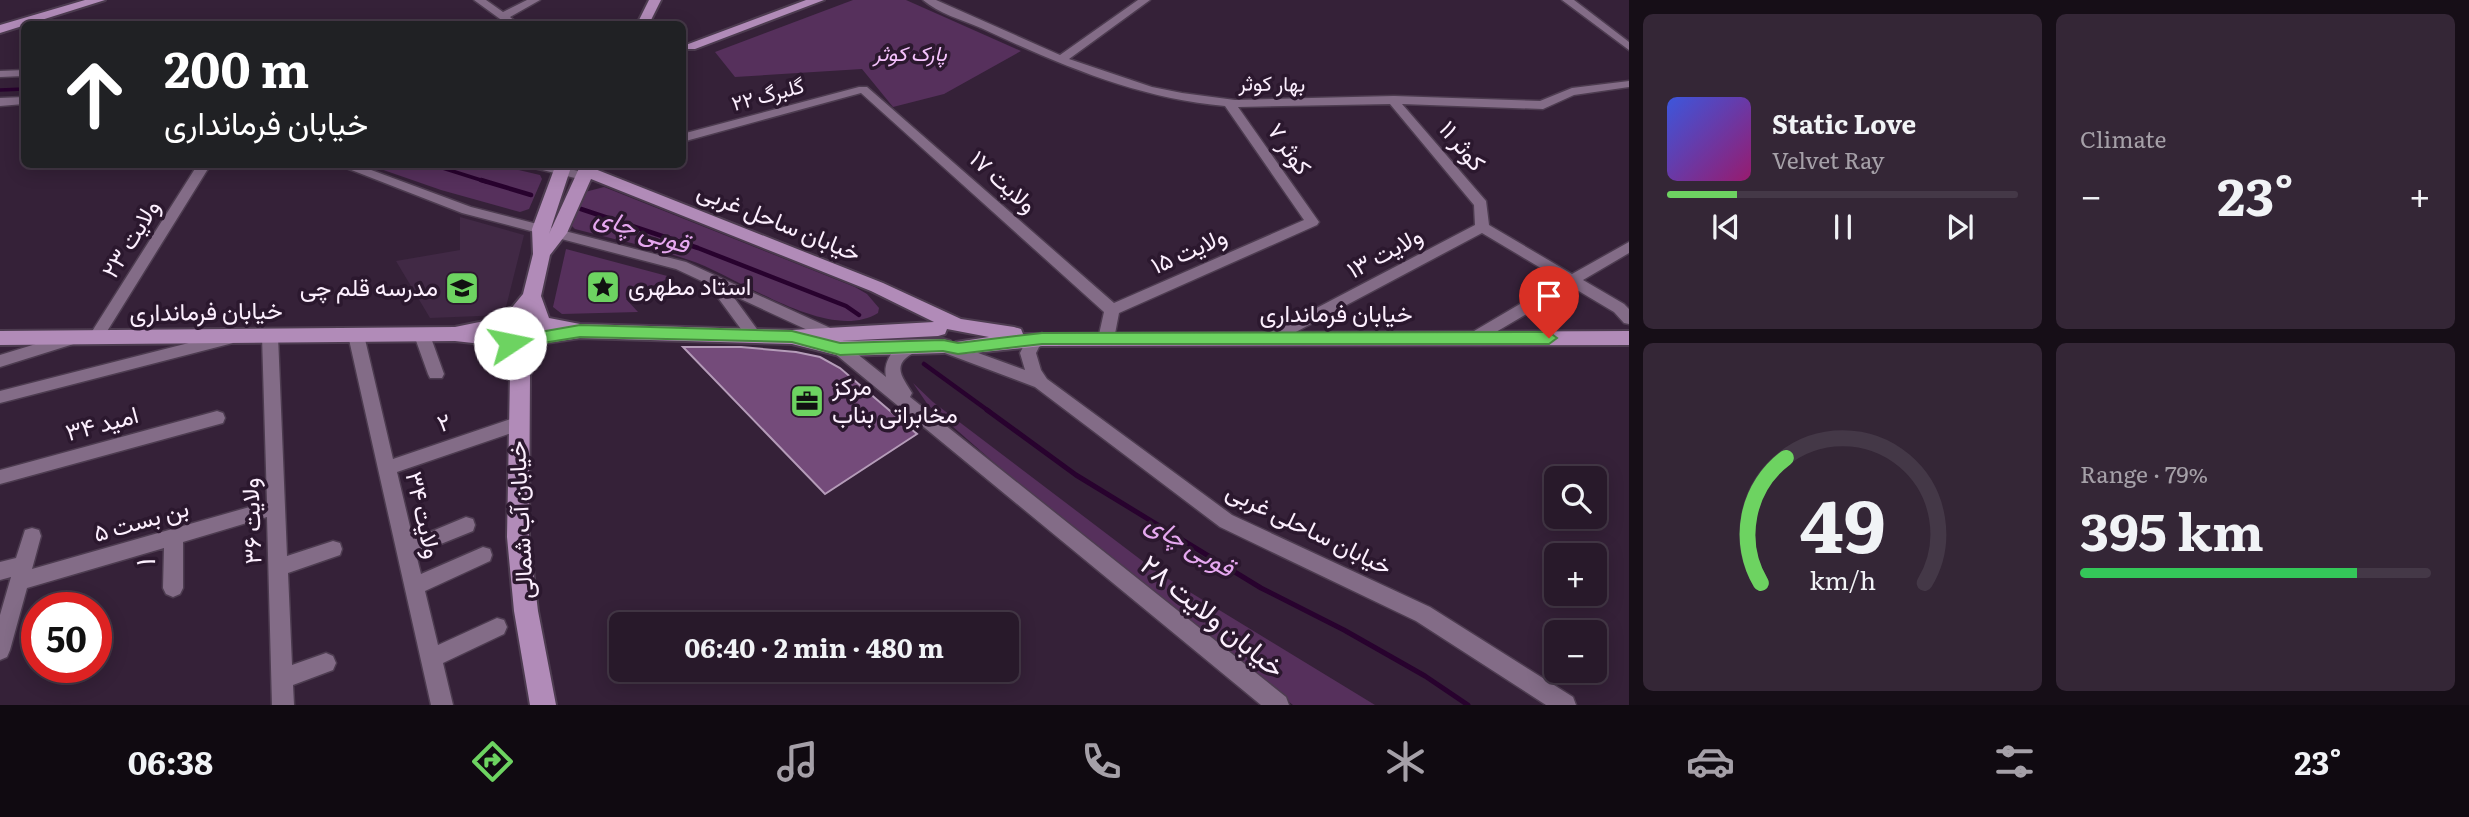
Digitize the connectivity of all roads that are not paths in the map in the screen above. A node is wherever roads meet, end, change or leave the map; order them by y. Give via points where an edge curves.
1 (99, 0) edge
2 (479, 0) edge
3 (534, 0) edge
4 (655, 0) edge
5 (818, 0) edge
6 (929, 0) edge
7 (1145, 0) edge
8 (1567, 0) edge
9 (502, 17) junction
10 (27, 21) edge
11 (508, 21) edge
12 (644, 21) edge
13 (21, 23) edge
14 (0, 29) edge
15 (1629, 47) edge
16 (686, 48) edge
17 (1061, 59) junction
18 (21, 73) edge
19 (0, 74) edge
20 (1629, 85) edge
21 (863, 89) joint
22 (1393, 100) junction
23 (21, 101) edge
24 (0, 102) edge
25 (1228, 103) junction
26 (686, 137) edge
27 (202, 168) edge
28 (353, 168) edge
29 (562, 169) edge
30 (587, 169) edge
31 (1312, 222) joint
32 (1482, 227) junction
33 (540, 229) junction
34 (559, 233) junction
35 (1629, 247) edge
36 (542, 254) junction
37 (712, 279) junction
38 (1572, 281) junction
39 (877, 287) junction
40 (532, 296) junction
41 (1112, 310) junction
42 (1629, 319) edge
43 (541, 330) junction
44 (509, 332) junction
45 (356, 335) junction
46 (422, 335) junction
47 (238, 336) junction
48 (270, 336) junction
49 (754, 336) junction
50 (87, 337) junction
51 (942, 337) junction
52 (0, 338) edge
53 (1272, 338) junction
54 (1474, 338) junction
55 (1629, 338) edge
56 (1042, 339) junction
57 (1106, 339) junction
58 (836, 342) junction
59 (0, 361) edge
60 (436, 374) dead end
61 (520, 375) junction
62 (1041, 383) junction
63 (0, 397) edge
64 (919, 411) junction
65 (217, 418) dead end
66 (517, 424) junction
67 (387, 468) junction
68 (0, 477) edge
69 (276, 507) junction
70 (466, 525) dead end
71 (32, 536) dead end
72 (174, 537) junction
73 (333, 549) dead end
74 (406, 550) junction
75 (483, 555) dead end
76 (278, 568) junction
77 (0, 571) edge
78 (22, 573) junction
79 (414, 587) junction
80 (173, 588) dead end
81 (497, 627) dead end
82 (0, 650) edge
83 (430, 659) junction
84 (326, 663) dead end
85 (282, 679) junction
86 (283, 705) edge
87 (442, 705) edge
88 (543, 705) edge
89 (1278, 705) edge
90 (1565, 705) edge

1 - 10 main road
2 - 9 street
3 - 9 street
4 - 12 main road
5 - 16 main road
6 - 17 street, بهار کوثر
7 - 17 street
8 - 15 street
9 - 11 street
13 - 14 main road
17 - 25 street, بهار کوثر via 1164,93
18 - 19 street
20 - 22 street, بهار کوثر via 1564,94 1544,105
21 - 26 street, گلبرگ ۲۲
21 - 41 street, ولایت ۱۷
22 - 25 street, بهار کوثر
22 - 32 street, کوثر ۱۱ via 1481,204
23 - 24 street
25 - 31 street, کوثر ۷
27 - 50 street, ولایت ۲۳
28 - 33 street, خیابان ولایت ۲۸ via 467,210
29 - 30 street
29 - 33 main road
30 - 34 main road
30 - 39 main road, خیابان ساحل غربی
31 - 41 street, ولایت ۱۵
32 - 38 street
32 - 53 street, ولایت ۱۳
33 - 34 street, خیابان ولایت ۲۸
33 - 36 main road
34 - 36 main road
34 - 37 street, خیابان ولایت ۲۸ via 681,265
35 - 38 street
36 - 40 main road
37 - 49 street
37 - 58 street, خیابان ولایت ۲۸
38 - 42 street via 1619,308
38 - 54 street
39 - 51 main road, خیابان ساحل غربی
39 - 51 main road, خیابان ساحل غربی
40 - 43 main road
40 - 44 main road
41 - 57 street
43 - 44 main road via 528,317
43 - 44 main road via 520,345
43 - 49 main road, خیابان فرمانداری
43 - 61 main road, خیابان آب شمالی
44 - 46 main road, خیابان فرمانداری
44 - 61 main road, خیابان آب شمالی
45 - 46 main road, خیابان فرمانداری
45 - 48 main road, خیابان فرمانداری
45 - 67 street, ولایت ۳۴
46 - 60 street
47 - 48 main road, خیابان فرمانداری
47 - 50 main road, خیابان فرمانداری
47 - 63 street
48 - 69 street, ولایت ۳۶
49 - 58 main road, خیابان فرمانداری
50 - 52 main road, خیابان فرمانداری
50 - 59 street
51 - 56 main road, خیابان فرمانداری
51 - 58 main road, خیابان فرمانداری
51 - 62 street, خیابان ساحلی غربی
51 - 64 street, خیابان ولایت ۲۸ via 898,355 892,364 896,384
53 - 54 main road, خیابان فرمانداری
53 - 57 main road, خیابان فرمانداری
54 - 55 main road, خیابان فرمانداری
56 - 57 main road, خیابان فرمانداری
56 - 62 street via 1033,343 1028,353
58 - 64 street, خیابان ولایت ۲۸
61 - 66 main road, خیابان آب شمالی
62 - 90 street, خیابان ساحلی غربی via 1226,521 1423,614
64 - 89 street, خیابان ولایت ۲۸
65 - 68 street, امید ۳۴
66 - 67 street, ۲
66 - 88 main road, خیابان آب شمالی via 518,537
67 - 74 street, ولایت ۳۴
69 - 72 street, بن بست ۵
69 - 76 street, ولایت ۳۶
70 - 74 street
71 - 78 street
72 - 78 street, بن بست ۵
72 - 80 street, ۱
73 - 76 street
74 - 79 street, ولایت ۳۴
75 - 79 street
76 - 85 street, ولایت ۳۶
77 - 78 street, بن بست ۵
78 - 82 street
79 - 83 street, ولایت ۳۴
81 - 83 street
83 - 87 street, ولایت ۳۴
84 - 85 street
85 - 86 street, ولایت ۳۶

